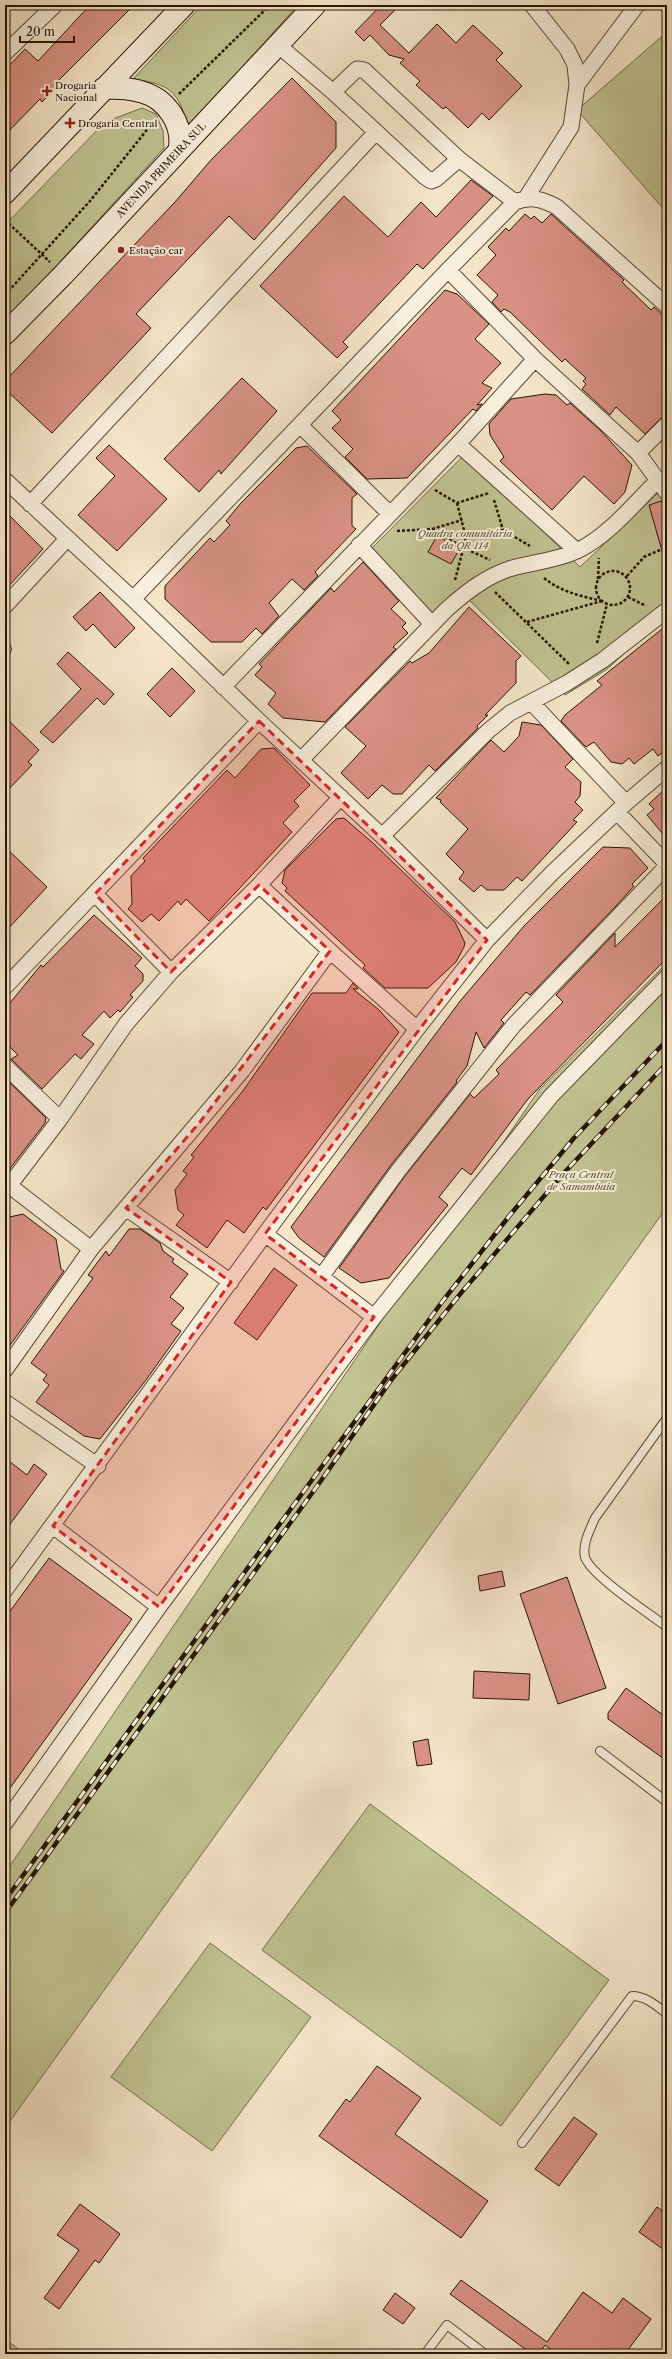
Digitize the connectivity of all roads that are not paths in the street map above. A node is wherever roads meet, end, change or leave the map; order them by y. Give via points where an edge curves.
1 (55, 5) edge
2 (184, 5) edge
3 (315, 5) edge
4 (532, 5) edge
5 (637, 5) edge
6 (278, 45) junction
7 (5, 53) edge
8 (577, 85) junction
9 (104, 88) junction
10 (333, 92) junction
11 (376, 132) junction
12 (179, 150) junction
13 (459, 159) junction
14 (5, 193) edge
15 (521, 200) junction
16 (448, 270) junction
17 (667, 306) edge
18 (5, 334) edge
19 (534, 358) junction
20 (300, 424) junction
21 (667, 424) edge
22 (458, 444) junction
23 (638, 453) junction
24 (5, 480) edge
25 (657, 481) junction
26 (667, 494) edge
27 (30, 504) junction
28 (389, 513) junction
29 (67, 538) junction
30 (359, 545) junction
31 (577, 551) junction
32 (133, 599) junction
33 (5, 606) edge
34 (667, 610) edge
35 (432, 624) junction
36 (5, 644) edge
37 (5, 654) edge
38 (223, 687) junction
39 (532, 703) junction
40 (259, 721) junction
41 (301, 760) junction
42 (667, 768) edge
43 (341, 797) junction
44 (621, 807) junction
45 (382, 836) junction
46 (667, 865) edge
47 (259, 884) junction
48 (95, 894) junction
49 (487, 940) junction
50 (330, 951) junction
51 (171, 972) junction
52 (667, 977) edge
53 (5, 987) edge
54 (418, 1029) junction
55 (5, 1066) edge
56 (60, 1119) junction
57 (7, 1188) edge
58 (126, 1208) junction
59 (265, 1234) junction
60 (91, 1249) junction
61 (322, 1278) junction
62 (231, 1282) junction
63 (374, 1317) junction
64 (5, 1370) edge
65 (5, 1402) edge
66 (667, 1418) edge
67 (98, 1466) junction
68 (53, 1526) junction
69 (10, 1573) edge
70 (5, 1590) edge
71 (159, 1607) junction
72 (667, 1627) edge
73 (600, 1751) dead end
74 (667, 1802) edge
75 (5, 1823) edge
76 (667, 2014) edge
77 (522, 2143) dead end
78 (425, 2354) edge
79 (485, 2354) edge

1 - 7 street
2 - 9 main road
3 - 6 main road, AVENIDA PRIMEIRA SUL
4 - 8 street via 567,49 575,65
5 - 8 street
6 - 10 street
6 - 12 main road, AVENIDA PRIMEIRA SUL
8 - 15 street via 571,127
9 - 12 main road via 143,92 166,106 173,115 181,138
9 - 14 main road
10 - 11 street
10 - 13 street via 357,69 364,70
11 - 13 street via 431,181
11 - 27 street
12 - 18 main road, AVENIDA PRIMEIRA SUL
13 - 15 street
15 - 16 street
15 - 17 street via 543,200 557,207
16 - 19 street
16 - 20 street
19 - 22 street
19 - 23 street
20 - 28 street
20 - 32 street
21 - 23 street
22 - 28 street
22 - 31 street
23 - 25 street
24 - 27 street
25 - 26 street
25 - 31 street via 600,536
27 - 29 street
28 - 30 street
29 - 32 street
29 - 33 street
30 - 35 street
30 - 38 street
31 - 35 street via 552,560 510,569 484,580 457,600
32 - 38 street
34 - 39 street via 603,660
35 - 41 street
36 - 37 lane
38 - 40 street
39 - 44 street
39 - 45 street via 510,713 488,731
40 - 41 street
40 - 48 street
41 - 43 street
42 - 44 street
43 - 45 street
43 - 47 street
44 - 46 street
44 - 49 street
45 - 49 street
46 - 61 street via 514,1025 398,1171
47 - 50 street
47 - 51 street
48 - 51 street
48 - 53 street
49 - 54 street
50 - 54 street
50 - 58 street via 242,1071
51 - 56 street via 126,1024
52 - 63 street via 551,1096
54 - 59 street
55 - 56 street
56 - 57 street
57 - 60 street
58 - 60 street
58 - 62 street
59 - 61 street
59 - 62 street
60 - 64 street
61 - 63 street
62 - 67 street
63 - 71 street
65 - 67 street
66 - 72 lane via 595,1518 587,1537 585,1557 593,1571
67 - 68 street
68 - 69 street
68 - 71 street
69 - 70 street
71 - 75 street
73 - 74 lane
76 - 77 lane via 649,2000 632,1996
78 - 79 lane via 447,2325

